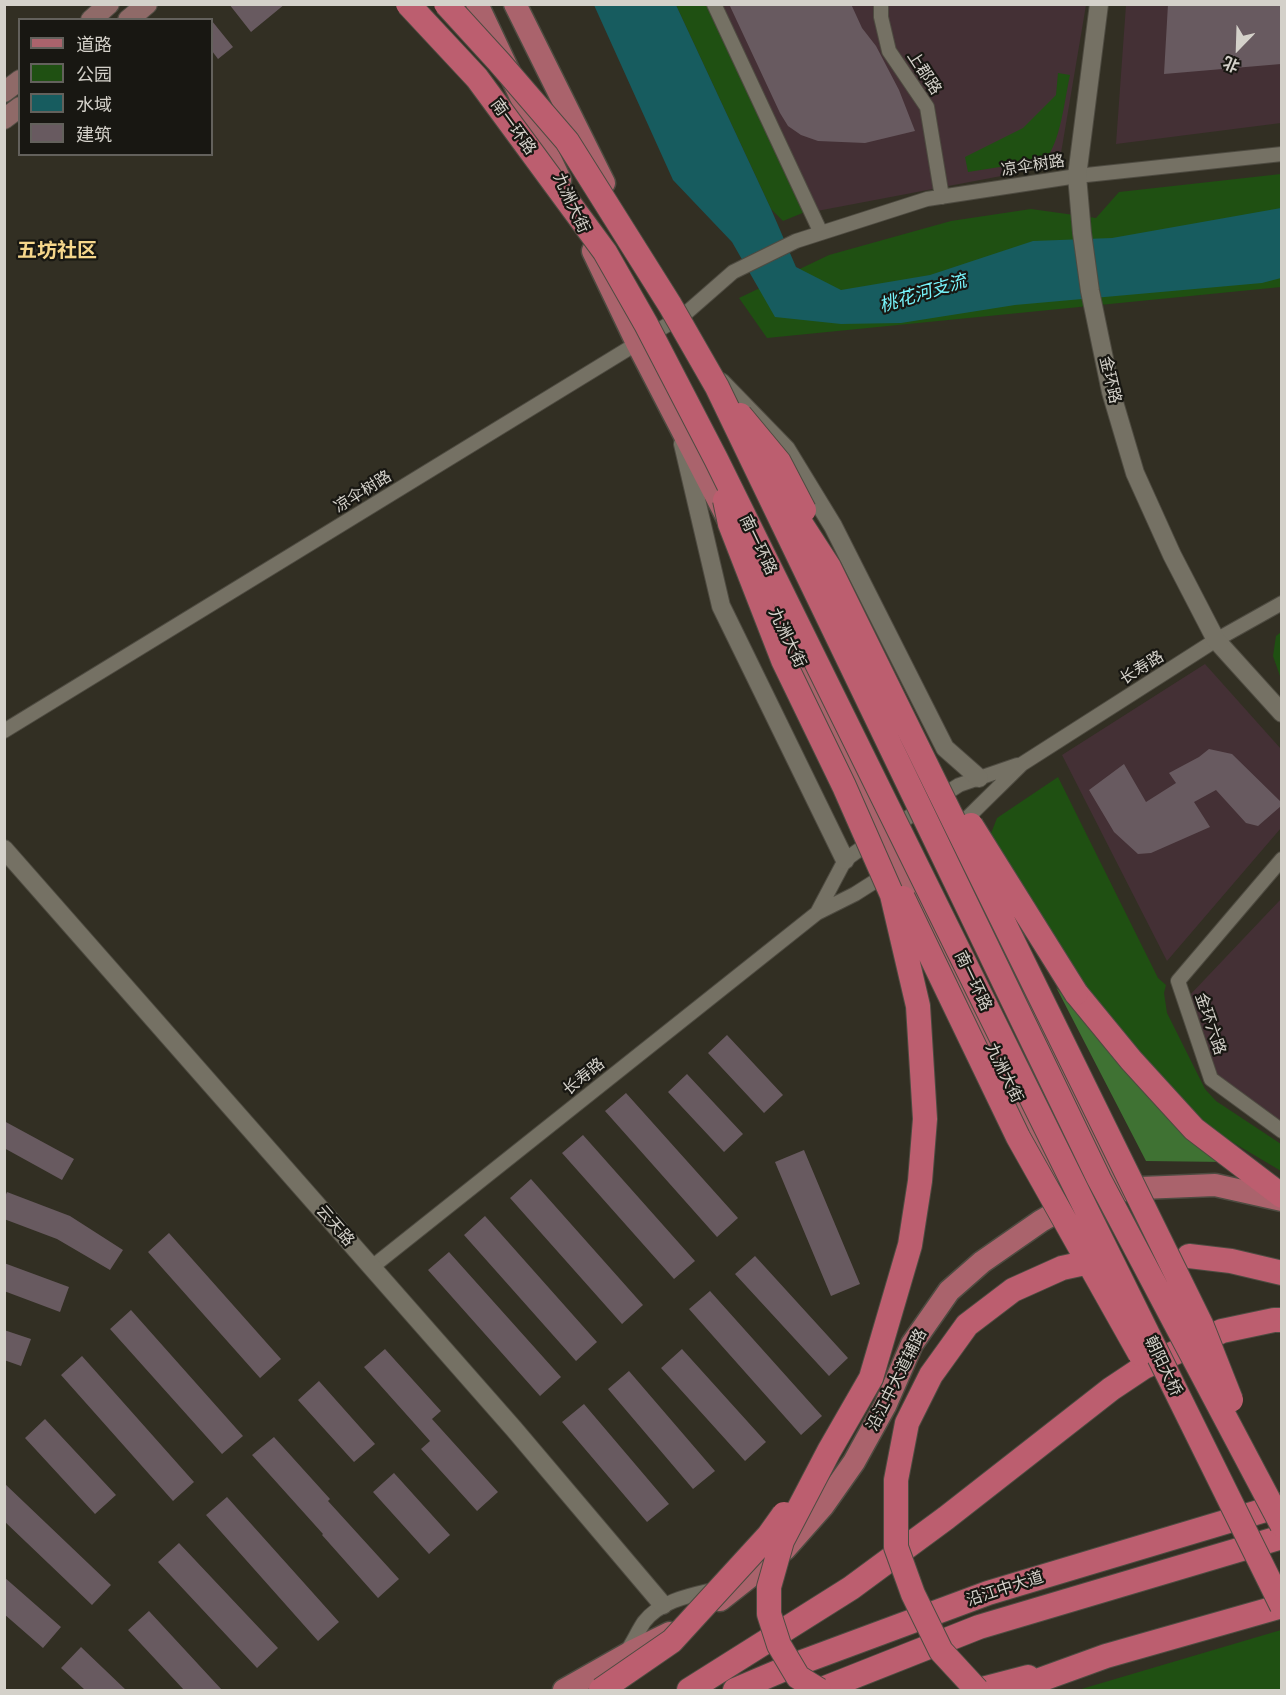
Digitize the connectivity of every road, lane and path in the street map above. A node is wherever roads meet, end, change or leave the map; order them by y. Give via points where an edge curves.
1 (109, 4) edge
2 (147, 4) edge
3 (408, 4) edge
4 (446, 4) edge
5 (477, 4) edge
6 (515, 4) edge
7 (714, 4) edge
8 (881, 4) edge
9 (1099, 4) edge
10 (93, 18) edge
11 (130, 18) edge
12 (18, 82) edge
13 (4, 92) edge
14 (18, 108) edge
15 (4, 119) edge
16 (1281, 154) edge
17 (1077, 176) junction
18 (942, 197) junction
19 (821, 233) junction
20 (685, 314) junction
21 (636, 343) junction
22 (719, 385) junction
23 (677, 419) junction
24 (716, 459) junction
25 (769, 474) junction
26 (764, 589) junction
27 (1281, 603) edge
28 (1216, 640) junction
29 (1281, 713) edge
30 (4, 731) edge
31 (1022, 764) junction
32 (979, 778) junction
33 (931, 801) junction
34 (882, 834) junction
35 (947, 834) junction
36 (4, 849) edge
37 (1281, 859) edge
38 (845, 860) junction
39 (898, 865) junction
40 (816, 913) junction
41 (1069, 1116) joint
42 (1045, 1126) joint
43 (1281, 1131) edge
44 (1120, 1190) junction
45 (1281, 1198) edge
46 (1069, 1205) junction
47 (372, 1267) junction
48 (1281, 1273) edge
49 (1281, 1320) edge
50 (829, 1451) junction
51 (1235, 1512) junction
52 (1280, 1521) edge
53 (740, 1584) junction
54 (663, 1605) junction
55 (1281, 1606) edge
56 (625, 1656) junction
57 (1106, 1656) junction
58 (564, 1690) edge
59 (601, 1690) edge
60 (689, 1690) edge
61 (735, 1690) edge
62 (819, 1690) edge
63 (977, 1690) edge
64 (1012, 1690) edge

1 - 10 main road
2 - 11 main road
3 - 24 highway, 南一环路, bridge via 477,78 605,252
4 - 22 highway, 南一环路, bridge via 567,141
5 - 21 main road, 九洲大街
6 - 20 main road via 603,181
7 - 19 street
8 - 18 street, 上郡路 via 889,51 927,107
9 - 17 street, 金环路
12 - 13 main road
14 - 15 main road
16 - 17 street, 凉伞树路
17 - 18 street, 凉伞树路
17 - 28 street, 金环路 via 1089,291 1111,392 1135,473
18 - 19 street, 凉伞树路
19 - 20 street, 凉伞树路 via 795,241 733,272
20 - 21 street, 凉伞树路
20 - 22 main road
21 - 23 main road, 九洲大街
21 - 30 street, 凉伞树路
22 - 25 main road
22 - 32 street via 786,449 832,526 945,748
22 - 41 highway, 南一环路, bridge
22 - 45 highway, bridge via 779,462 953,796 1076,993 1194,1129
23 - 26 main road, 九洲大街
23 - 38 street via 721,606
24 - 42 highway, 南一环路, bridge
24 - 50 highway, bridge via 730,524 783,660 892,895 918,1006 925,1119 910,1245 871,1378
25 - 33 main road
25 - 52 highway, bridge via 829,567 1201,1324
26 - 34 main road, 九洲大街
26 - 51 highway, bridge via 790,661 1018,1137 1194,1449
27 - 28 street, 长寿路
28 - 29 street, 金环路
28 - 31 street, 长寿路
31 - 32 street, 长寿路
31 - 35 street, 长寿路
32 - 33 street, 长寿路
33 - 34 street, 长寿路
33 - 35 main road
34 - 38 street, 长寿路
34 - 39 main road, 九洲大街
35 - 39 street, 长寿路
35 - 44 main road
36 - 47 street, 云天路
37 - 43 street, 金环六路 via 1178,981 1210,1079
38 - 40 street, 长寿路
39 - 40 street, 长寿路 via 855,894
39 - 46 main road, 九洲大街
40 - 47 street, 长寿路
41 - 52 highway, 朝阳大桥, bridge
42 - 51 highway, 朝阳大桥, bridge
44 - 45 main road, 沿江中大道辅路 via 1215,1185
44 - 46 main road, 沿江中大道辅路
46 - 53 main road, 沿江中大道辅路 via 982,1262 949,1291 912,1344 885,1406 854,1462 823,1506 785,1549
47 - 54 street, 云天路
48 - 63 highway, bridge via 1190,1256 1110,1258 1062,1268 1013,1290 967,1326 931,1375 907,1423 896,1480 896,1547 913,1594 941,1651
49 - 60 highway, bridge via 1222,1331 1144,1367 851,1588
50 - 59 highway, bridge via 769,1535 672,1641
50 - 62 highway, bridge via 782,1541 768,1587 769,1614 778,1646 798,1677
51 - 55 highway, 朝阳大桥, bridge
52 - 61 highway, 沿江中大道 via 988,1593
52 - 62 highway, 沿江中大道 via 979,1627
53 - 54 street
53 - 56 main road, 沿江中大道辅路 via 682,1628
54 - 56 street via 645,1620
55 - 57 highway
56 - 58 main road, 沿江中大道辅路
57 - 63 highway
57 - 64 highway

